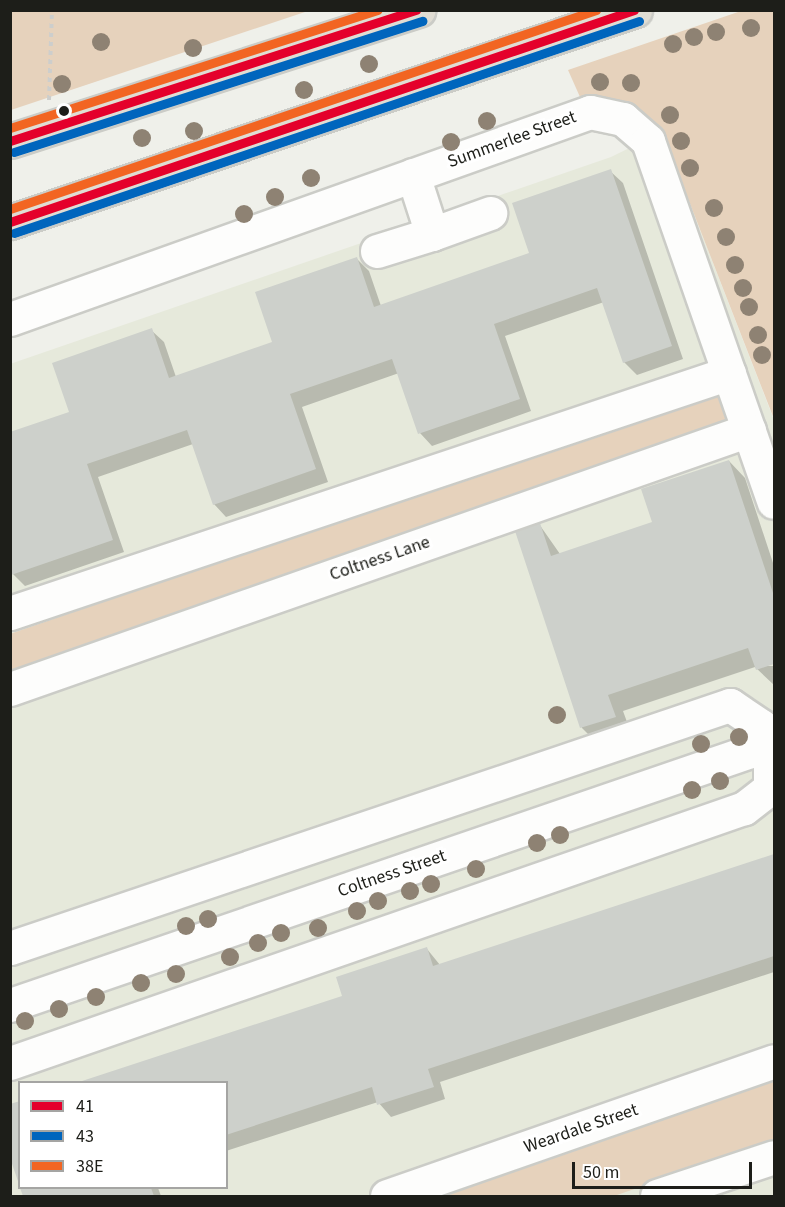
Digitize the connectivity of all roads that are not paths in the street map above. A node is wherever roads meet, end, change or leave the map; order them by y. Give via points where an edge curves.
1 (418, 10) edge
2 (635, 10) edge
3 (10, 141) edge
4 (413, 175) junction
5 (490, 213) dead end
6 (10, 222) edge
7 (432, 234) junction
8 (377, 251) dead end
9 (10, 319) edge
10 (729, 372) junction
11 (749, 430) junction
12 (774, 500) edge
13 (10, 613) edge
14 (10, 689) edge
15 (772, 743) edge
16 (10, 948) edge
17 (10, 1005) edge
18 (774, 1061) edge
19 (10, 1063) edge
20 (774, 1157) edge
21 (387, 1197) edge
22 (657, 1197) edge

1 - 3 main road
2 - 6 main road
4 - 7 street
4 - 9 street, Summerlee Street
4 - 10 street, Summerlee Street via 590,112 623,119 648,141
5 - 7 street
7 - 8 street
10 - 11 street, Summerlee Street
10 - 13 street
11 - 12 street, Summerlee Street
11 - 14 street, Coltness Lane
15 - 16 street via 760,726 730,705
15 - 17 street, Coltness Street
15 - 19 street via 770,788 744,808
18 - 21 street, Weardale Street
20 - 22 street

